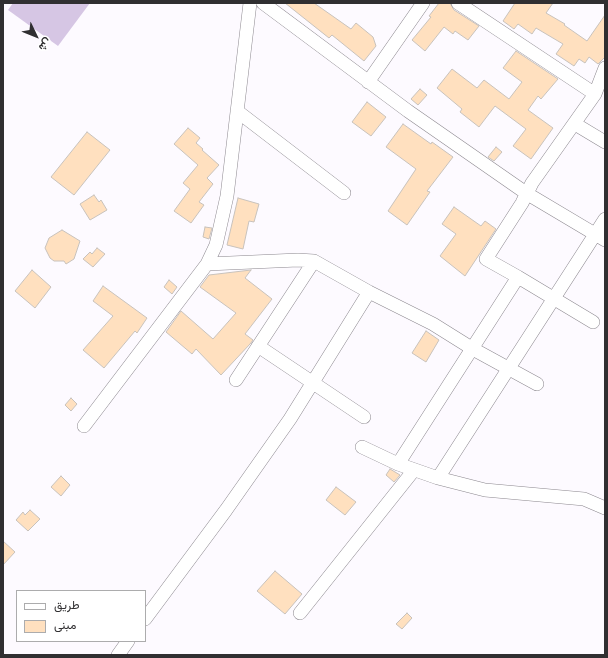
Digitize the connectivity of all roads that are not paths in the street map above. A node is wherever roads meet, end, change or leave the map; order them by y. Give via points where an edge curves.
1 (250, 3) edge
2 (263, 3) edge
3 (423, 3) edge
4 (458, 3) edge
5 (605, 68) edge
6 (368, 82) junction
7 (595, 94) junction
8 (237, 111) junction
9 (575, 124) junction
10 (605, 142) edge
11 (344, 193) dead end
12 (526, 193) junction
13 (605, 218) edge
14 (600, 237) edge
15 (314, 261) junction
16 (207, 264) junction
17 (518, 277) junction
18 (369, 292) junction
19 (554, 298) junction
20 (593, 322) dead end
21 (258, 346) junction
22 (473, 349) junction
23 (508, 368) junction
24 (236, 380) dead end
25 (313, 383) junction
26 (537, 384) dead end
27 (364, 417) dead end
28 (84, 426) dead end
29 (362, 447) dead end
30 (398, 464) junction
31 (414, 470) junction
32 (438, 478) junction
33 (605, 508) edge
34 (300, 612) dead end
35 (146, 618) edge
36 (127, 642) edge
37 (118, 655) edge

1 - 8 street
2 - 6 street
3 - 6 street
4 - 7 street
5 - 7 street
6 - 12 street
7 - 9 street
8 - 11 street
8 - 16 street via 227,196 216,245
9 - 10 street
9 - 12 street
12 - 14 street
12 - 17 street via 486,258
13 - 14 street
14 - 19 street
15 - 16 street
15 - 18 street
15 - 21 street
16 - 28 street
17 - 19 street
17 - 22 street
18 - 22 street via 433,324
18 - 25 street
19 - 20 street
19 - 23 street
21 - 24 street
21 - 25 street
22 - 23 street
22 - 30 street
23 - 26 street
23 - 32 street
25 - 27 street
25 - 35 street via 226,510
29 - 30 street
30 - 31 street
31 - 32 street
31 - 34 street
32 - 33 street via 485,490 584,500
36 - 37 street

